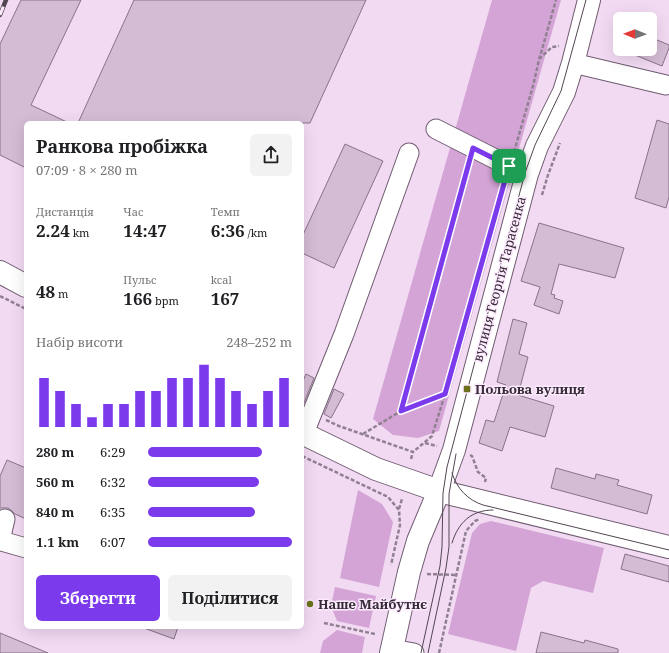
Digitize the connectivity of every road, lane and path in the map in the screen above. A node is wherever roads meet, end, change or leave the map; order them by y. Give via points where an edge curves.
1 (556, 0) edge
2 (589, 0) edge
3 (566, 55) junction
4 (539, 60) junction
5 (666, 85) dead end
6 (436, 129) dead end
7 (562, 139) dead end
8 (473, 148) junction
9 (408, 153) dead end
10 (518, 170) junction
11 (541, 196) dead end
12 (499, 203) dead end
13 (0, 272) edge
14 (24, 285) edge
15 (0, 296) edge
16 (24, 309) edge
17 (445, 394) junction
18 (401, 411) junction
19 (312, 413) junction
20 (304, 431) edge
21 (304, 433) edge
22 (362, 434) junction
23 (425, 443) junction
24 (437, 446) dead end
25 (413, 452) junction
26 (468, 454) dead end
27 (304, 457) edge
28 (411, 459) dead end
29 (485, 482) dead end
30 (439, 491) junction
31 (402, 499) dead end
32 (399, 510) junction
33 (5, 519) dead end
34 (481, 519) dead end
35 (0, 541) edge
36 (24, 547) edge
37 (669, 547) edge
38 (390, 569) dead end
39 (422, 574) dead end
40 (457, 575) junction
41 (324, 623) dead end
42 (377, 627) dead end
43 (375, 634) junction
44 (386, 647) edge
45 (414, 653) edge
46 (439, 653) edge

1 - 4 path
2 - 3 main road, вулиця Георгія Тарасенка
3 - 4 path via 552,47
3 - 5 street
3 - 10 main road, вулиця Георгія Тарасенка via 564,92 537,146
4 - 10 path
6 - 8 street
7 - 11 path
8 - 10 street
8 - 18 path
9 - 19 street via 344,334
10 - 30 main road, вулиця Георгія Тарасенка via 456,445
12 - 17 path
13 - 14 main road
15 - 16 path
17 - 18 path
17 - 23 path via 432,436
18 - 22 path
19 - 20 street
19 - 22 path
21 - 30 main road via 376,469
22 - 25 path
23 - 24 path
23 - 25 path
25 - 28 path
26 - 29 path via 472,456 478,472 486,478
27 - 32 path via 388,497
30 - 37 main road
30 - 44 main road, вулиця Георгія Тарасенка via 418,541
31 - 32 path
32 - 38 path via 400,525
33 - 35 street
34 - 40 path via 475,521 466,531
35 - 36 street
39 - 40 path
40 - 46 path
41 - 43 path
42 - 43 path
43 - 44 path
44 - 45 street

